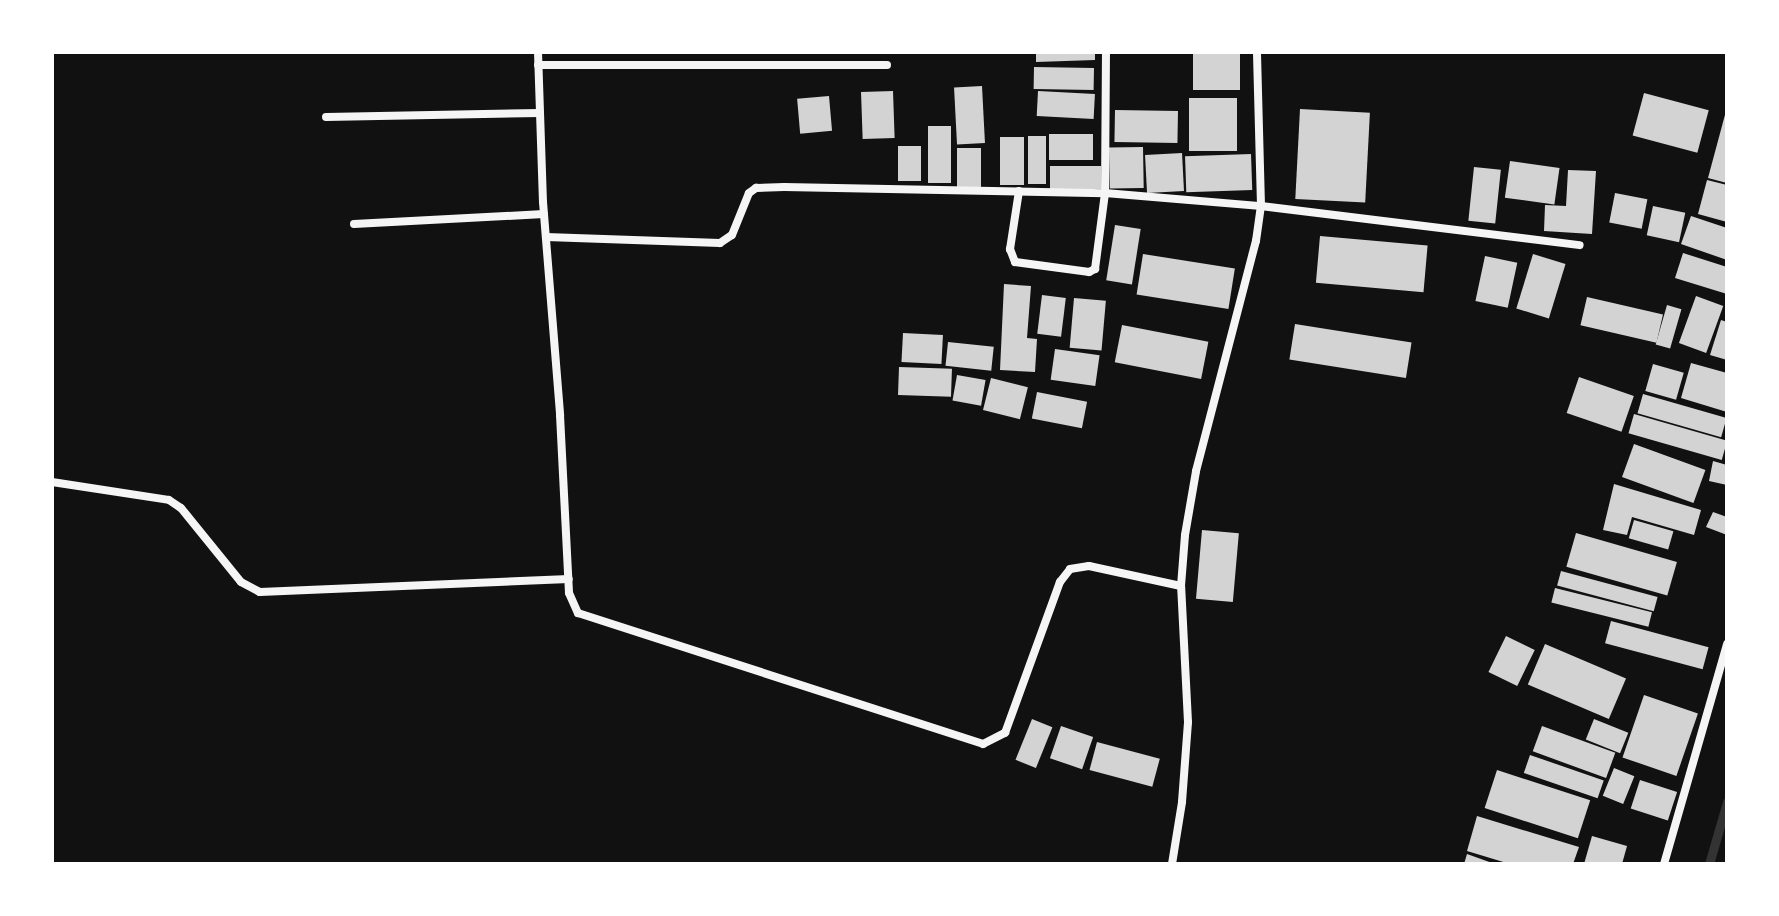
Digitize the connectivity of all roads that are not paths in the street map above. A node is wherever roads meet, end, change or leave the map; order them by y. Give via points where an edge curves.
1 (538, 52) edge
2 (1106, 52) edge
3 (1257, 52) edge
4 (538, 65) junction
5 (887, 65) dead end
6 (540, 113) junction
7 (326, 117) dead end
8 (1019, 191) junction
9 (1105, 193) junction
10 (1261, 206) junction
11 (544, 214) junction
12 (354, 224) dead end
13 (546, 237) junction
14 (1580, 245) dead end
15 (52, 482) edge
16 (569, 579) junction
17 (1181, 586) junction
18 (1727, 644) edge
19 (1172, 864) edge
20 (1664, 864) edge

1 - 4 street
2 - 9 street
3 - 10 street
4 - 5 street
4 - 6 street
6 - 7 street
6 - 11 street
8 - 9 street
8 - 9 street via 1010,249 1015,262 1089,272 1098,262
8 - 13 street via 766,187 749,193 732,235 720,243
9 - 10 street
10 - 14 street
10 - 17 street via 1252,268 1196,471
11 - 12 street
11 - 13 street
13 - 16 street
15 - 16 street via 169,500 241,582 260,592
16 - 17 street via 570,602 582,615 983,744 1005,733 1060,582 1070,569 1089,566
17 - 19 street via 1188,722
18 - 20 street

